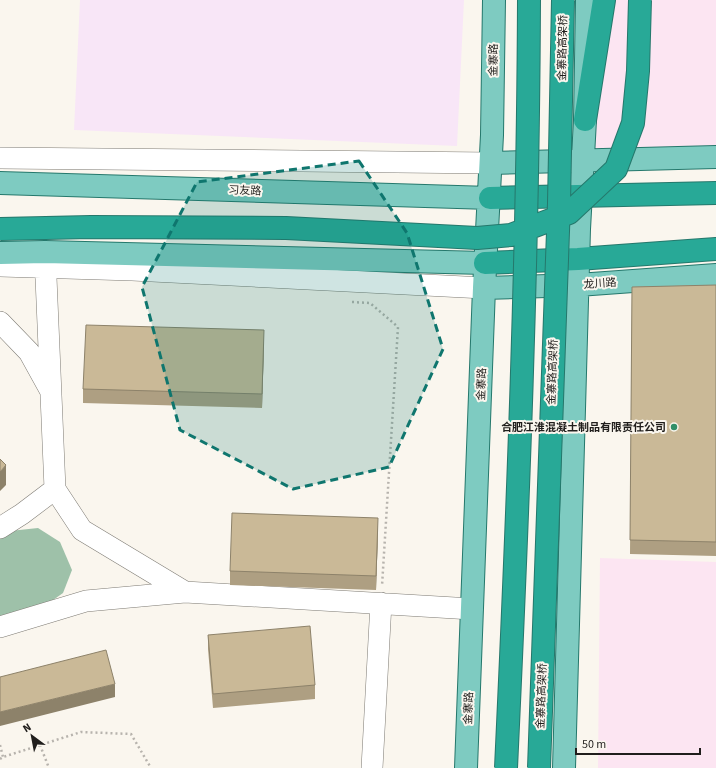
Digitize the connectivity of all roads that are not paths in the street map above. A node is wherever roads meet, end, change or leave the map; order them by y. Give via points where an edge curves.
1 (494, 0) edge
2 (529, 0) edge
3 (563, 0) edge
4 (587, 0) edge
5 (604, 0) edge
6 (640, 0) edge
7 (585, 120) junction
8 (716, 157) edge
9 (0, 158) edge
10 (583, 161) junction
11 (491, 163) junction
12 (0, 183) edge
13 (716, 193) edge
14 (581, 197) junction
15 (490, 198) junction
16 (0, 229) edge
17 (716, 249) edge
18 (0, 253) edge
19 (45, 259) junction
20 (578, 259) junction
21 (485, 262) junction
22 (0, 266) edge
23 (716, 275) edge
24 (578, 285) junction
25 (484, 288) junction
26 (0, 322) edge
27 (52, 393) junction
28 (55, 489) junction
29 (0, 528) edge
30 (185, 592) junction
31 (381, 603) junction
32 (472, 609) junction
33 (0, 627) edge
34 (372, 768) edge
35 (466, 768) edge
36 (506, 768) edge
37 (539, 768) edge
38 (564, 768) edge

1 - 11 main road, 金寨路
2 - 36 highway, bridge via 521,389
3 - 37 highway, 金寨路高架桥, bridge via 559,203
4 - 7 main road
5 - 7 highway
6 - 16 highway, bridge via 638,71 633,123 616,169 569,213 511,235 477,238 278,228
7 - 10 main road
8 - 10 main road
9 - 11 street
10 - 11 main road
10 - 14 main road
11 - 15 main road, 金寨路
12 - 15 main road, 习友路
13 - 14 highway
14 - 15 highway
14 - 20 main road
15 - 21 main road, 金寨路
17 - 20 highway
18 - 19 main road
19 - 21 main road
19 - 22 street
19 - 25 street
19 - 27 street
20 - 21 highway
20 - 24 main road
21 - 25 main road, 金寨路
23 - 24 main road, 龙川路
24 - 25 main road, 龙川路
24 - 38 main road
25 - 32 main road, 金寨路
26 - 27 street via 29,352
27 - 28 street
28 - 29 street
28 - 30 street via 82,530
30 - 31 street
30 - 33 street via 86,601
31 - 32 street
31 - 34 street
32 - 35 main road, 金寨路

